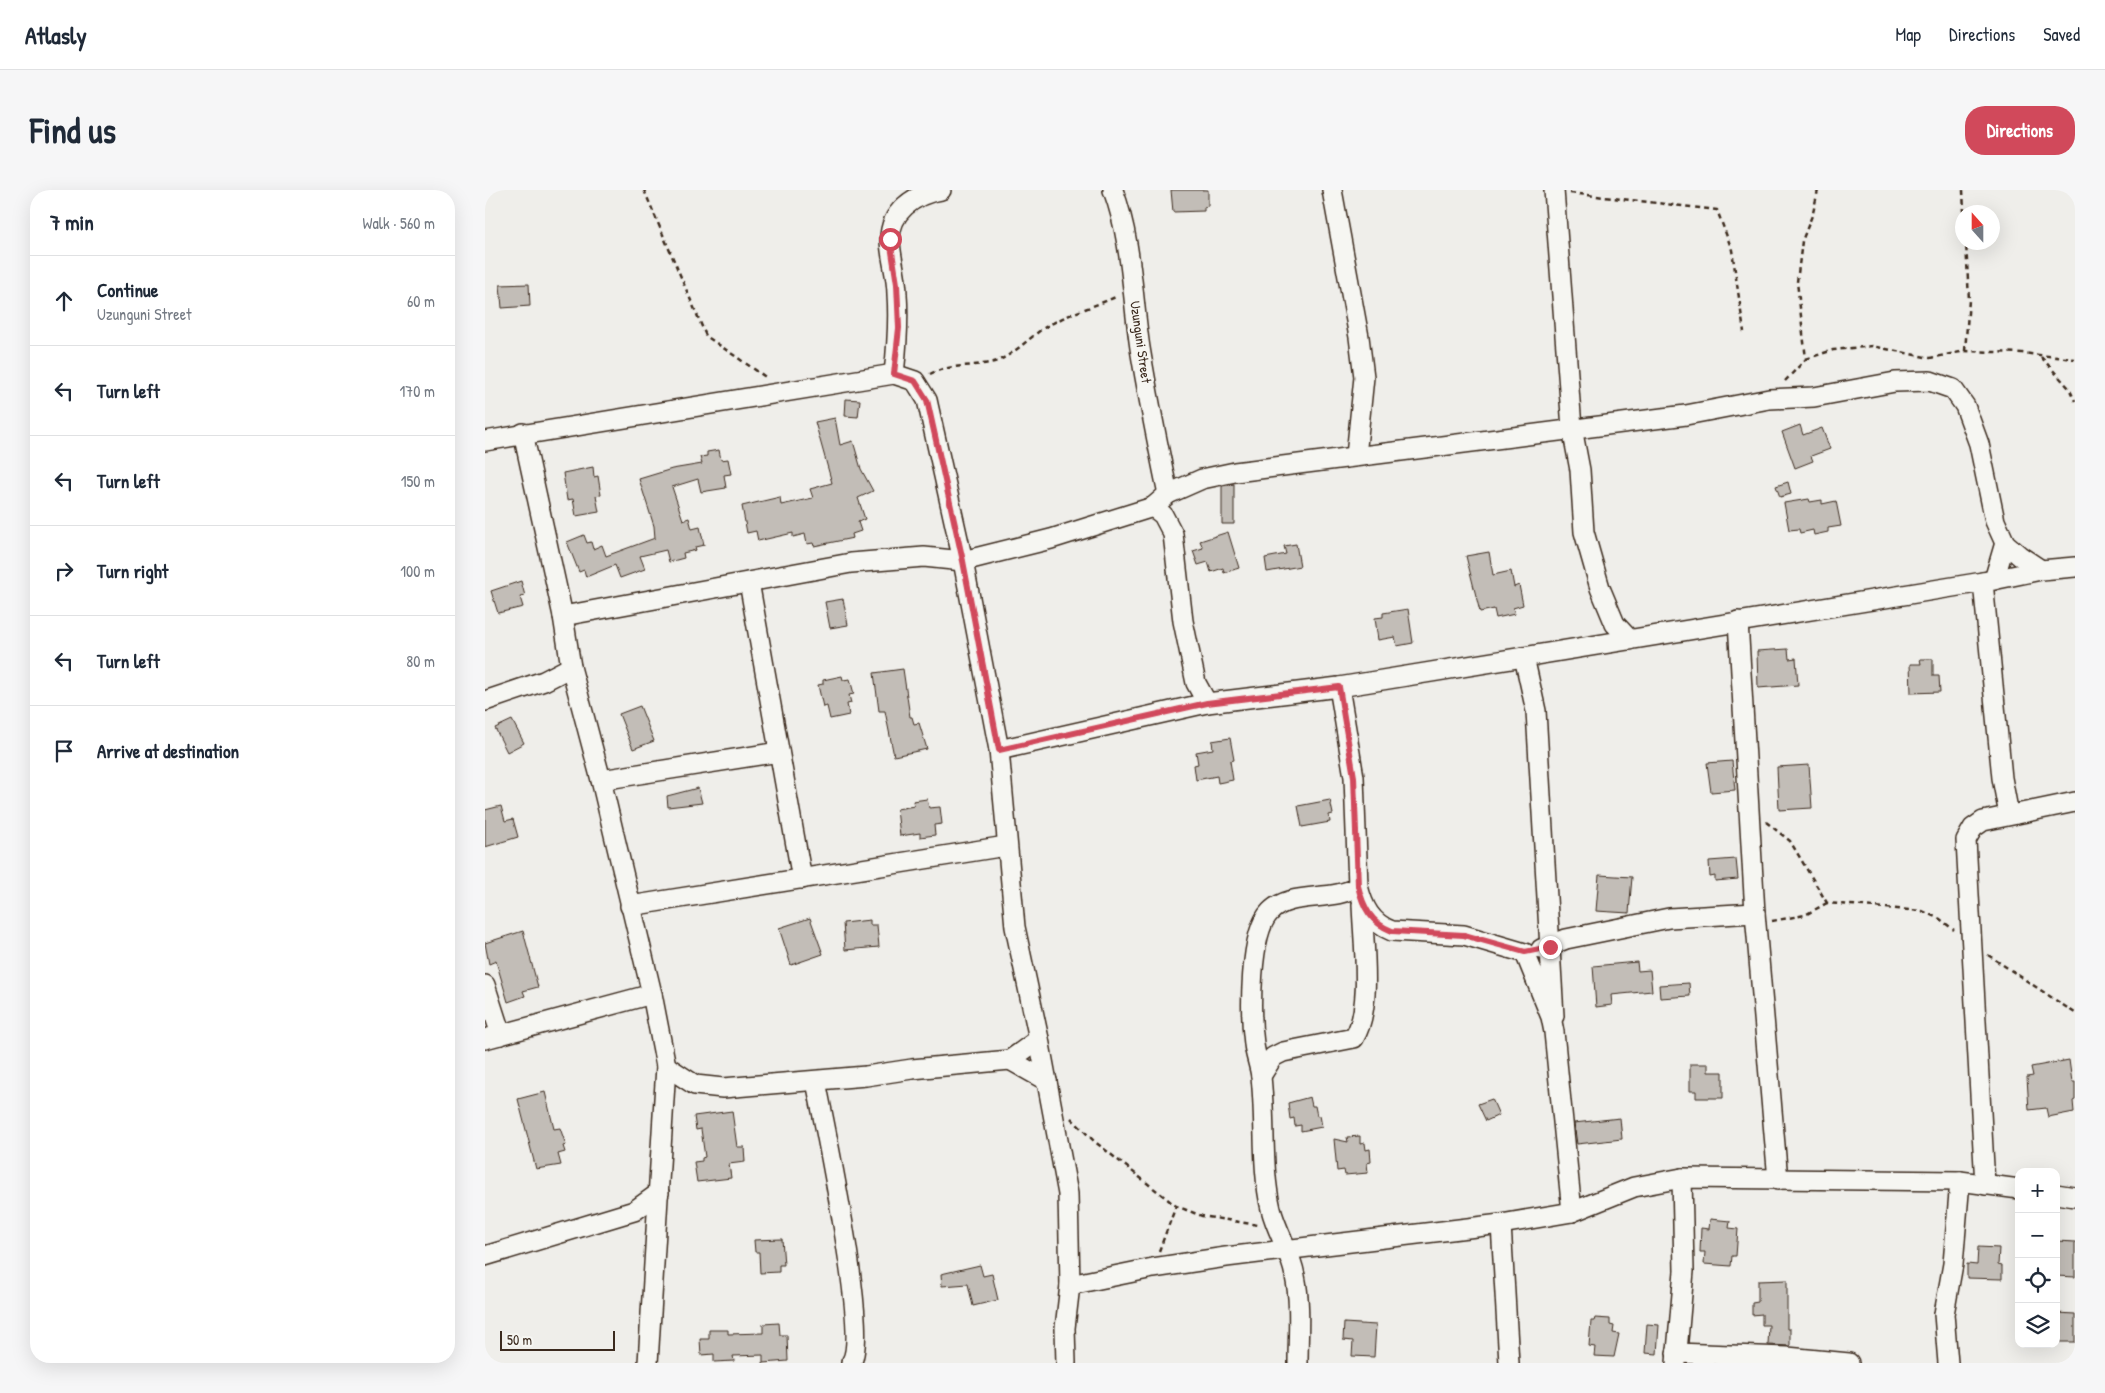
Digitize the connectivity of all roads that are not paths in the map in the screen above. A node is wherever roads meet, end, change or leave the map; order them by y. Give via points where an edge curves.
1 (941, 190) edge
2 (1113, 190) edge
3 (1331, 190) edge
4 (1554, 192) edge
5 (894, 374) junction
6 (1572, 428) junction
7 (523, 433) junction
8 (485, 441) edge
9 (1356, 456) junction
10 (1168, 494) junction
11 (1153, 507) junction
12 (2005, 543) junction
13 (963, 561) junction
14 (2075, 567) edge
15 (2041, 570) junction
16 (1988, 581) junction
17 (749, 582) junction
18 (563, 616) junction
19 (1737, 621) junction
20 (1630, 640) junction
21 (1524, 656) junction
22 (571, 667) junction
23 (1339, 687) junction
24 (485, 701) edge
25 (1207, 703) junction
26 (999, 750) junction
27 (779, 752) junction
28 (601, 780) junction
29 (2075, 802) edge
30 (2009, 815) junction
31 (1006, 846) junction
32 (801, 880) junction
33 (1360, 895) junction
34 (630, 906) junction
35 (1755, 913) junction
36 (1550, 947) junction
37 (1525, 952) junction
38 (485, 985) edge
39 (652, 994) junction
40 (1554, 1032) junction
41 (493, 1037) edge
42 (1039, 1039) junction
43 (1010, 1060) junction
44 (665, 1066) junction
45 (1261, 1076) junction
46 (816, 1081) junction
47 (1047, 1082) junction
48 (1682, 1178) junction
49 (1778, 1180) junction
50 (1960, 1180) junction
51 (1985, 1185) junction
52 (2015, 1189) edge
53 (659, 1193) junction
54 (2060, 1195) edge
55 (2075, 1197) edge
56 (634, 1212) junction
57 (1572, 1212) junction
58 (1501, 1224) junction
59 (657, 1230) junction
60 (1288, 1248) junction
61 (485, 1256) edge
62 (1070, 1285) junction
63 (1676, 1358) edge
64 (649, 1363) edge
65 (851, 1363) edge
66 (1066, 1363) edge
67 (1298, 1363) edge
68 (1509, 1363) edge
69 (1849, 1363) edge
70 (1948, 1363) edge

1 - 5 street via 915,198 903,206 894,219 890,239 899,328
2 - 10 street, Uzunguni Street via 1135,288 1140,346
3 - 9 street via 1364,378
4 - 6 street
5 - 7 street
5 - 13 street via 915,381 927,400
6 - 9 street
6 - 12 street via 1686,415 1769,399 1814,398 1895,382 1930,381 1953,389 1965,406 1979,444 1995,521
6 - 20 street via 1580,470 1583,532 1615,624
7 - 8 street
7 - 18 street
9 - 10 street via 1235,472 1202,479
10 - 11 street
11 - 13 street via 1051,539
11 - 25 street via 1163,515 1173,534 1183,621 1195,683
12 - 15 street
12 - 16 street
13 - 17 street via 924,557 851,563
13 - 26 street
14 - 15 street
15 - 16 street
16 - 19 street
16 - 30 street via 2002,778
17 - 18 street
17 - 27 street
18 - 22 street
19 - 20 street
19 - 35 street
20 - 21 street
21 - 23 street
21 - 36 street via 1536,711
22 - 24 street via 544,681
22 - 28 street
23 - 25 street
23 - 33 street via 1354,777
25 - 26 street
26 - 31 street
27 - 28 street
27 - 32 street
28 - 34 street
29 - 30 street
30 - 51 street via 1983,821 1973,828 1966,840
31 - 32 street
31 - 42 street via 1015,927
32 - 34 street
33 - 37 street via 1373,919 1392,931 1464,935
33 - 45 street via 1365,989 1361,1027 1354,1038 1283,1052 1273,1058
33 - 45 street via 1283,903 1264,918 1255,946 1253,971 1254,1044
34 - 39 street
35 - 36 street via 1669,918 1565,939
35 - 49 street
36 - 37 street
36 - 40 street
37 - 40 street
38 - 41 street
39 - 41 street
39 - 44 street
40 - 57 street
42 - 43 street
42 - 47 street
43 - 46 street
43 - 47 street
44 - 46 street via 695,1085 723,1088
44 - 53 street
45 - 60 street via 1269,1198 1277,1228
46 - 65 street via 852,1286 857,1347
47 - 62 street via 1068,1194
48 - 49 street
48 - 57 street via 1634,1187
48 - 63 street via 1685,1271
49 - 50 street
50 - 51 street
50 - 70 street via 1953,1264 1944,1314
51 - 52 street
53 - 56 street
53 - 59 street
54 - 55 street
56 - 59 street
56 - 61 street
57 - 58 street
58 - 60 street
58 - 68 street
59 - 64 street
60 - 62 street via 1153,1268
60 - 67 street via 1296,1277
62 - 66 street via 1065,1328
63 - 69 street via 1787,1357

